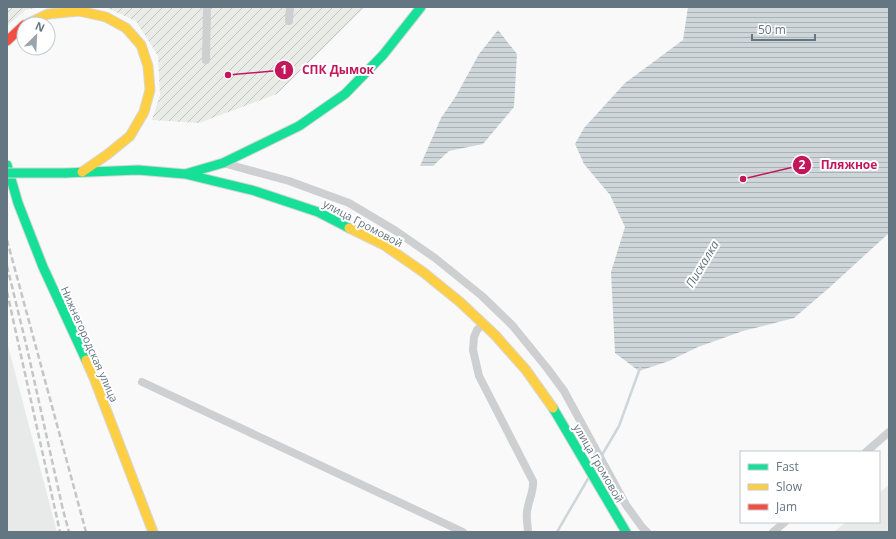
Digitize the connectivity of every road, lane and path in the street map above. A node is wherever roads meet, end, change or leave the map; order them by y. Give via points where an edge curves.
1 (56, 7) edge
2 (206, 7) edge
3 (290, 7) edge
4 (421, 7) edge
5 (48, 14) junction
6 (44, 16) edge
7 (289, 21) dead end
8 (16, 32) edge
9 (7, 42) edge
10 (206, 60) dead end
11 (223, 163) junction
12 (7, 165) edge
13 (82, 172) junction
14 (7, 173) edge
15 (185, 174) junction
16 (483, 324) junction
17 (142, 382) dead end
18 (889, 432) edge
19 (867, 451) edge
20 (784, 523) edge
21 (153, 532) edge
22 (463, 532) edge
23 (528, 532) edge
24 (626, 532) edge
25 (647, 532) edge
26 (773, 532) edge

1 - 5 street
2 - 10 street
3 - 7 street
4 - 11 main road via 383,55 345,94 299,126
5 - 6 main road
5 - 13 main road via 79,11 106,17 126,28 140,45 148,66 150,90 144,112 130,136
8 - 9 main road
11 - 15 main road
11 - 25 street via 349,203 415,244 482,296 512,325 564,391 626,505
12 - 21 main road, Нижнегородская улица via 18,203 43,267 94,378
13 - 14 main road, улица Громовой, bridge
13 - 15 main road, улица Громовой via 138,170
15 - 16 main road, улица Громовой via 255,191 318,212 384,245 460,302
16 - 23 street via 474,337 473,350 479,376 533,481 534,489 526,514
16 - 24 main road, улица Громовой via 526,370 553,409
17 - 22 street
18 - 19 street
20 - 26 street

